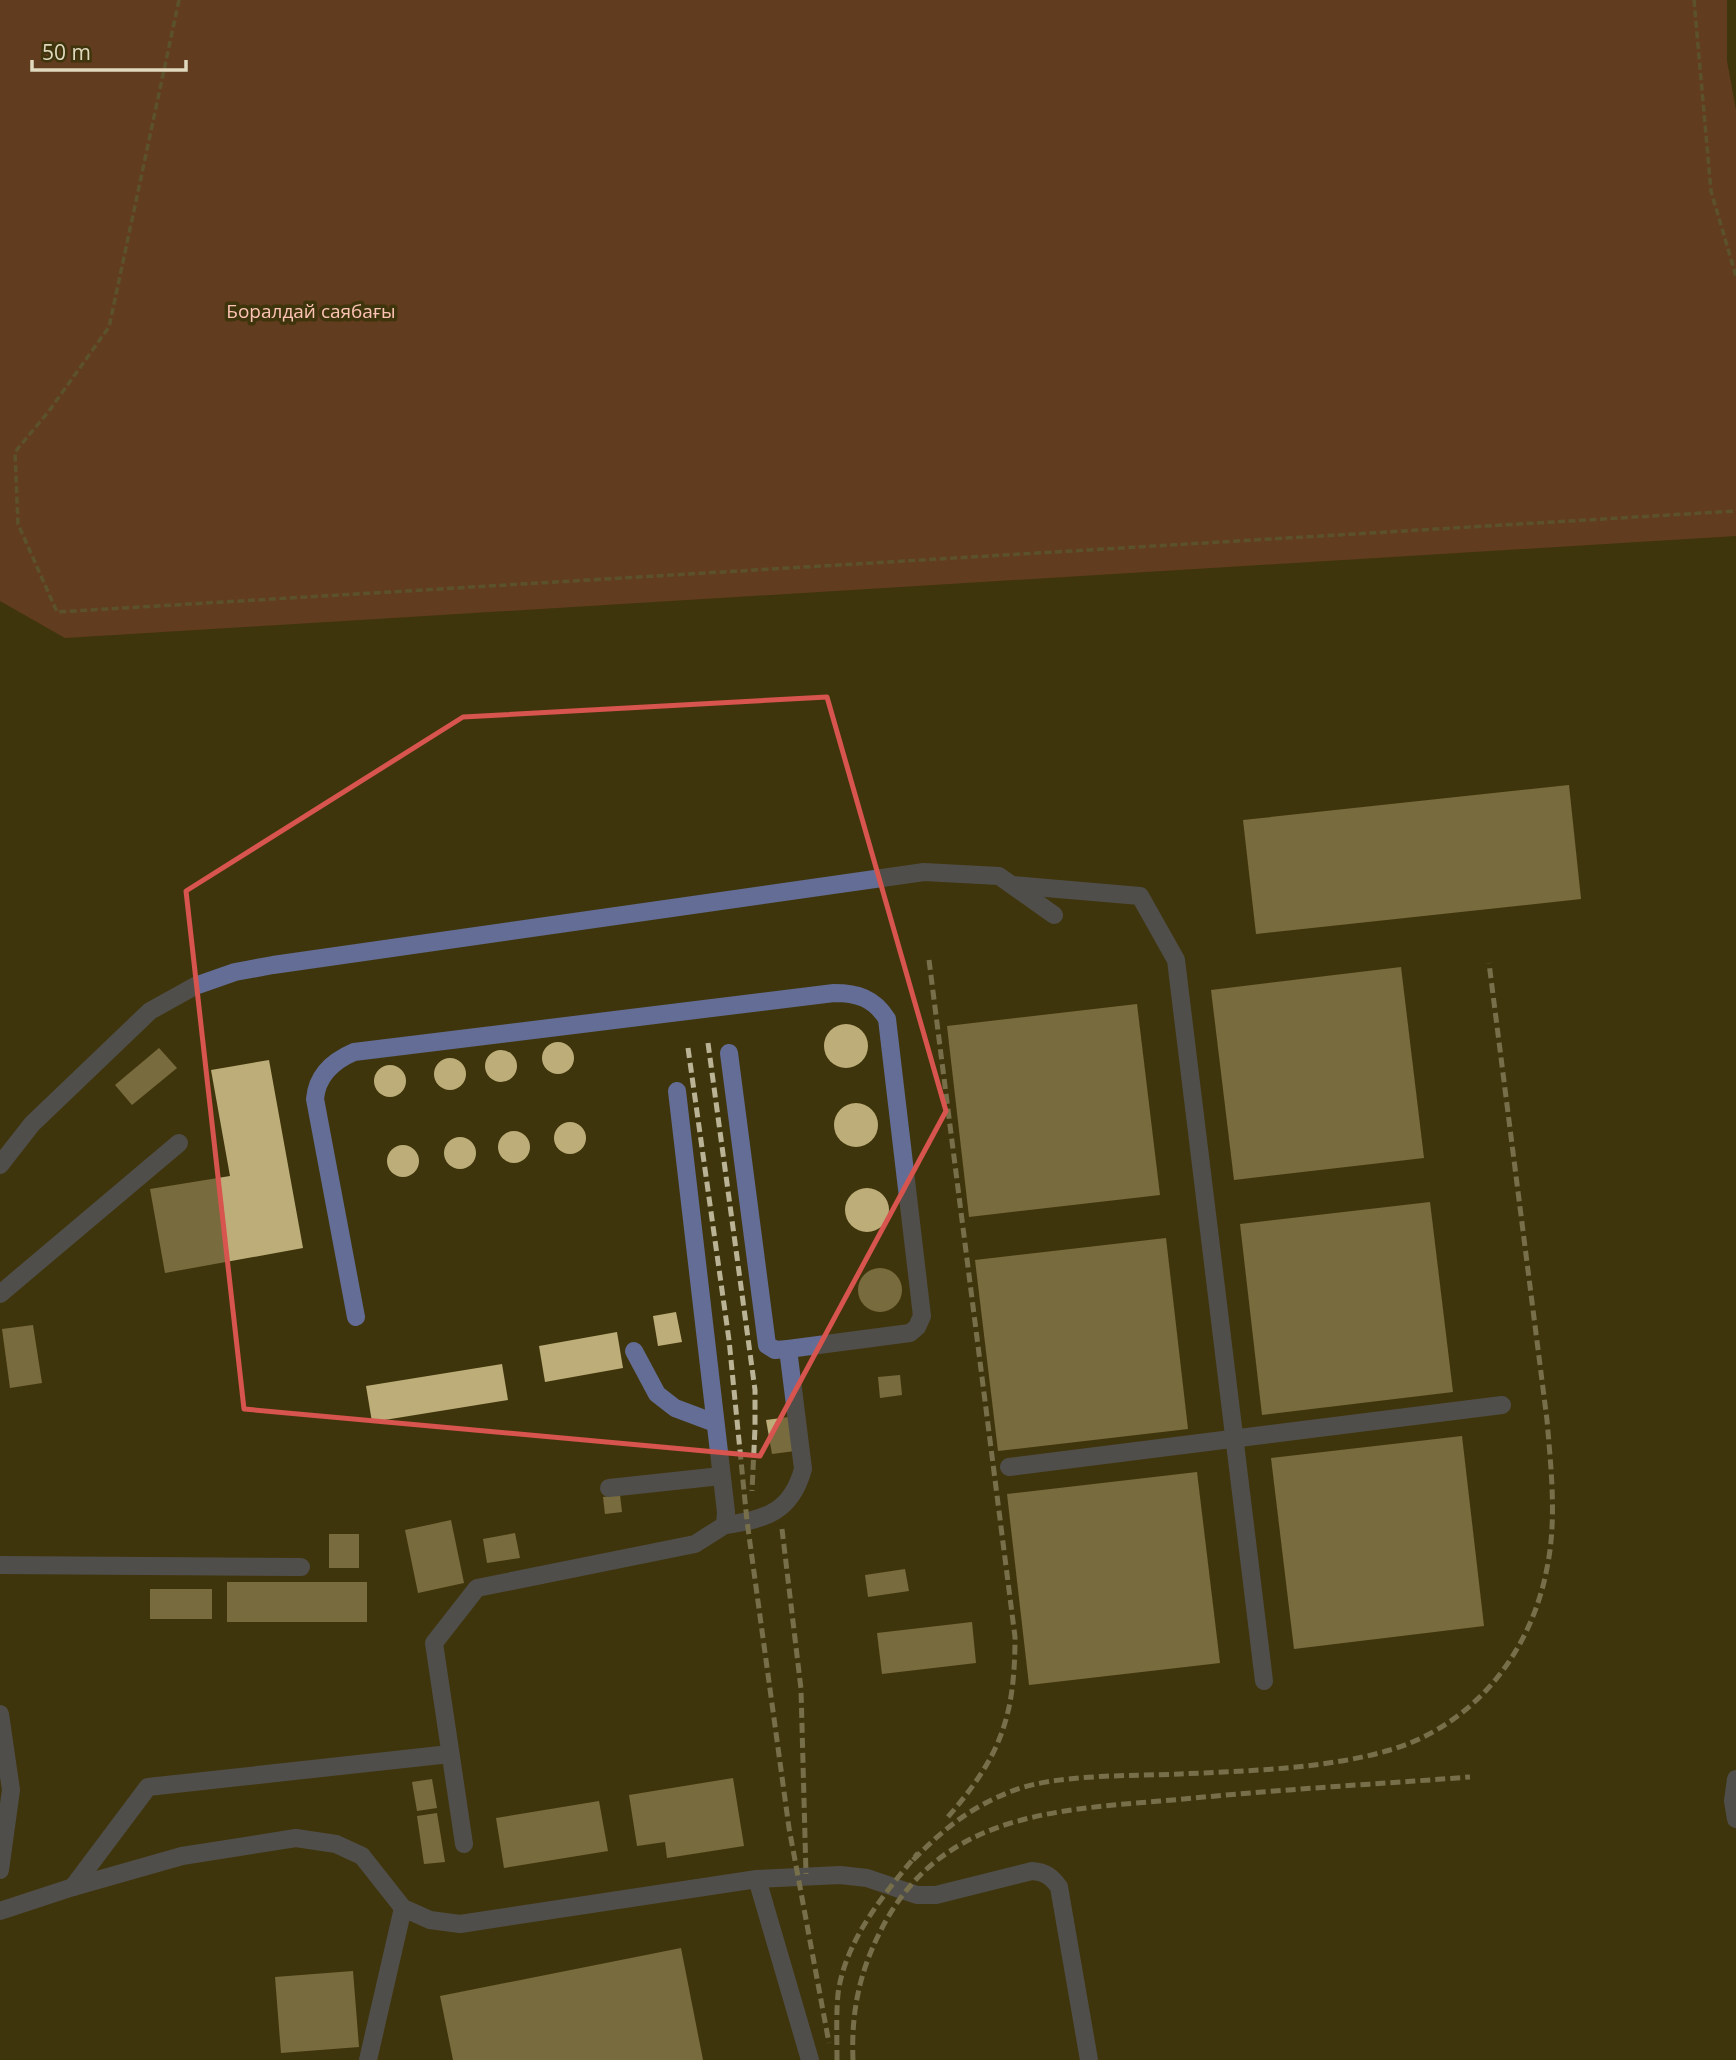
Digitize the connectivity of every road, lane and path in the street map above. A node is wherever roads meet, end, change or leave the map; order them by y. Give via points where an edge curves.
1 (179, 0) edge
2 (1694, 0) edge
3 (1736, 276) edge
4 (1736, 510) edge
5 (1012, 885) junction
6 (1054, 915) dead end
7 (729, 1053) dead end
8 (677, 1091) dead end
9 (179, 1143) dead end
10 (0, 1165) edge
11 (0, 1294) edge
12 (356, 1317) dead end
13 (788, 1349) junction
14 (634, 1351) dead end
15 (1502, 1405) dead end
16 (715, 1423) junction
17 (1234, 1439) junction
18 (1009, 1467) dead end
19 (721, 1476) junction
20 (609, 1488) dead end
21 (725, 1525) junction
22 (0, 1565) edge
23 (301, 1567) dead end
24 (1264, 1681) dead end
25 (0, 1714) edge
26 (450, 1754) junction
27 (1736, 1779) edge
28 (1736, 1819) edge
29 (464, 1844) dead end
30 (0, 1870) edge
31 (757, 1879) junction
32 (73, 1887) junction
33 (402, 1908) junction
34 (0, 1911) edge
35 (368, 2060) edge
36 (810, 2060) edge
37 (1088, 2060) edge

1 - 4 path via 109,327 15,452 18,524 57,612
2 - 3 path via 1711,191
5 - 6 street
5 - 10 street via 999,876 924,872 234,972 195,986 150,1011 32,1124
5 - 17 street via 1140,897 1175,960
7 - 13 street via 767,1345
8 - 16 street
9 - 11 street
12 - 13 street via 315,1099 316,1086 342,1057 382,1048 854,993 881,1009 887,1018 922,1316 910,1333
13 - 21 street via 803,1469 799,1484 773,1514
14 - 16 street via 657,1394 676,1408
15 - 17 street
16 - 19 street
17 - 18 street
17 - 24 street
19 - 20 street
19 - 21 street
21 - 26 street via 695,1544 477,1588 434,1643
22 - 23 street
25 - 30 street via 11,1790
26 - 29 street
26 - 32 street via 148,1787
27 - 28 street
31 - 33 street via 460,1924 430,1920
31 - 36 street
31 - 37 street via 840,1875 867,1878 917,1895 936,1895 1044,1871 1059,1887
32 - 33 street via 182,1856 296,1839 336,1844 362,1856
32 - 34 street
33 - 35 street

